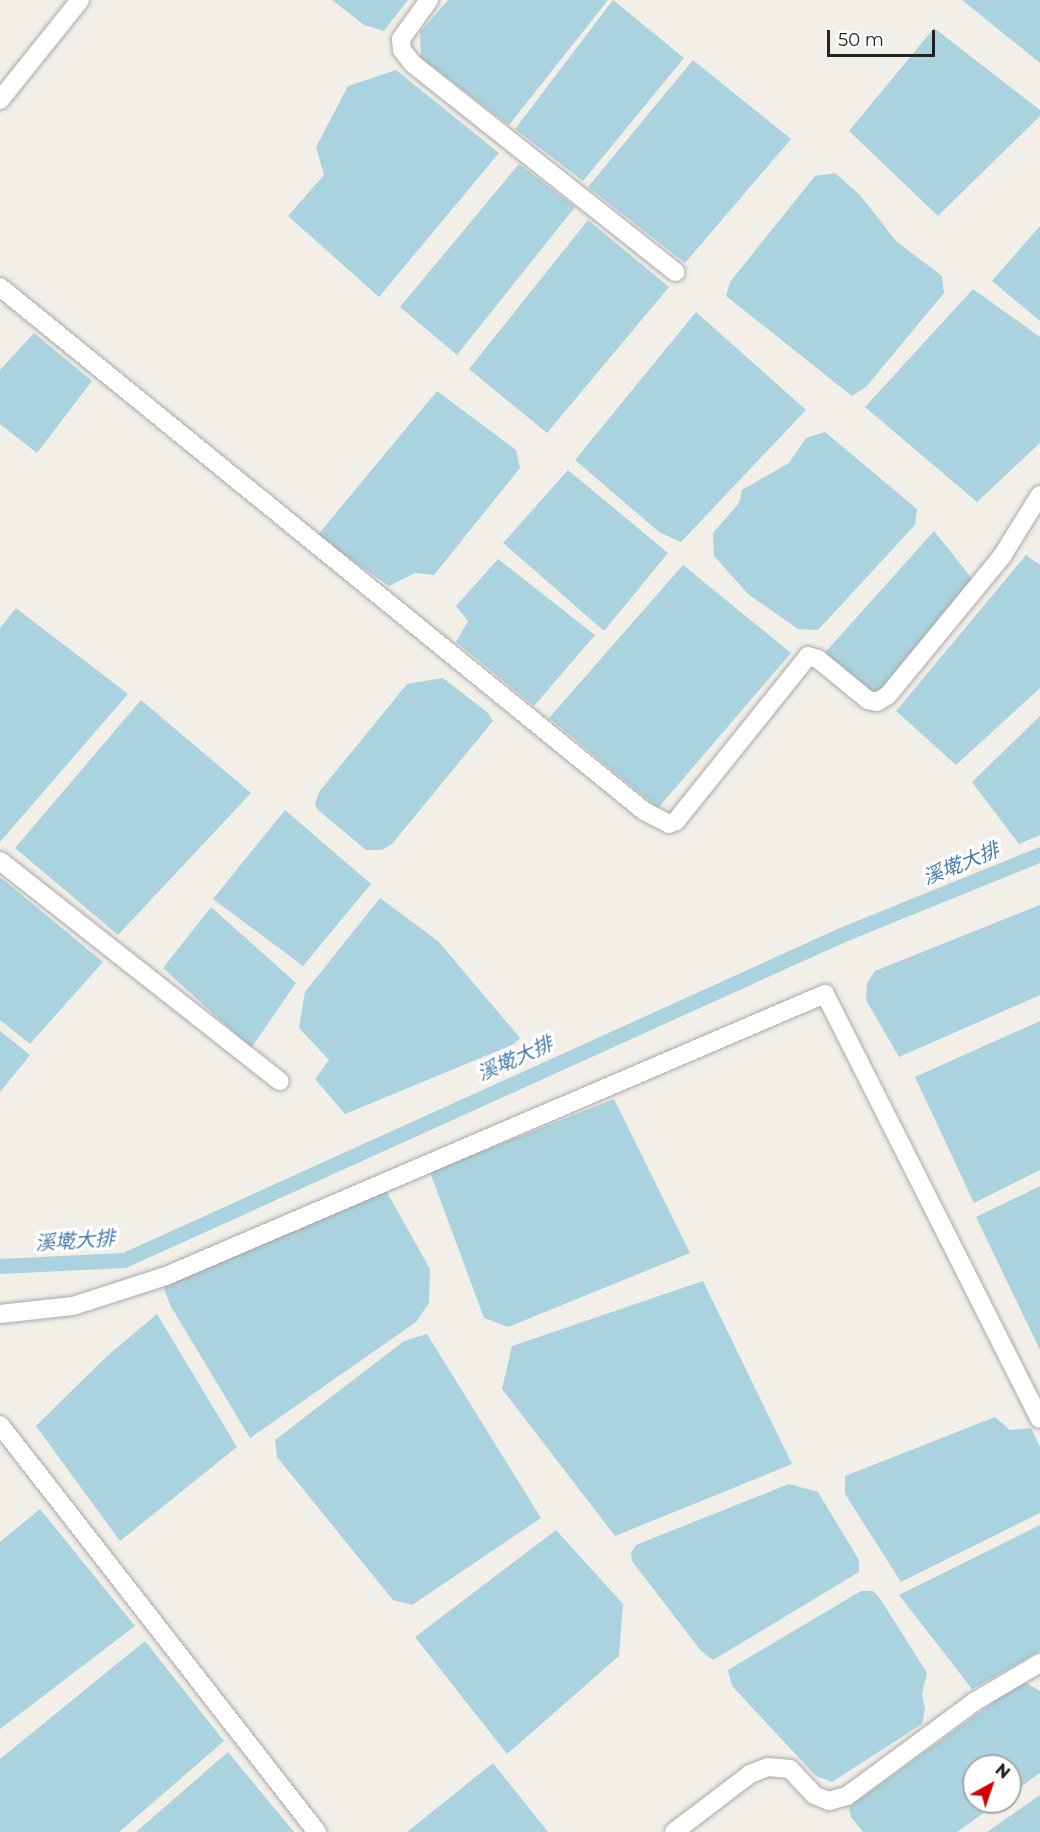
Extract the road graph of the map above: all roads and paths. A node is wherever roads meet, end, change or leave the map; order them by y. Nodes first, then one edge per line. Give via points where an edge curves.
1 (80, 0) edge
2 (429, 0) edge
3 (0, 100) edge
4 (675, 273) dead end
5 (0, 287) edge
6 (1040, 495) edge
7 (0, 861) edge
8 (280, 1081) dead end
9 (0, 1314) edge
10 (1040, 1419) edge
11 (0, 1425) edge
12 (1039, 1665) edge
13 (317, 1832) edge
14 (674, 1832) edge

1 - 3 lane
2 - 4 lane via 401,39 402,50 413,64
5 - 6 lane via 598,774 659,821 669,824 676,821 808,656 818,659 868,700 877,702 888,695 1002,556
7 - 8 lane
9 - 10 lane via 73,1306 166,1276 825,994
11 - 13 lane
12 - 14 lane via 974,1702 847,1796 830,1801 814,1795 790,1769 768,1767 750,1774

